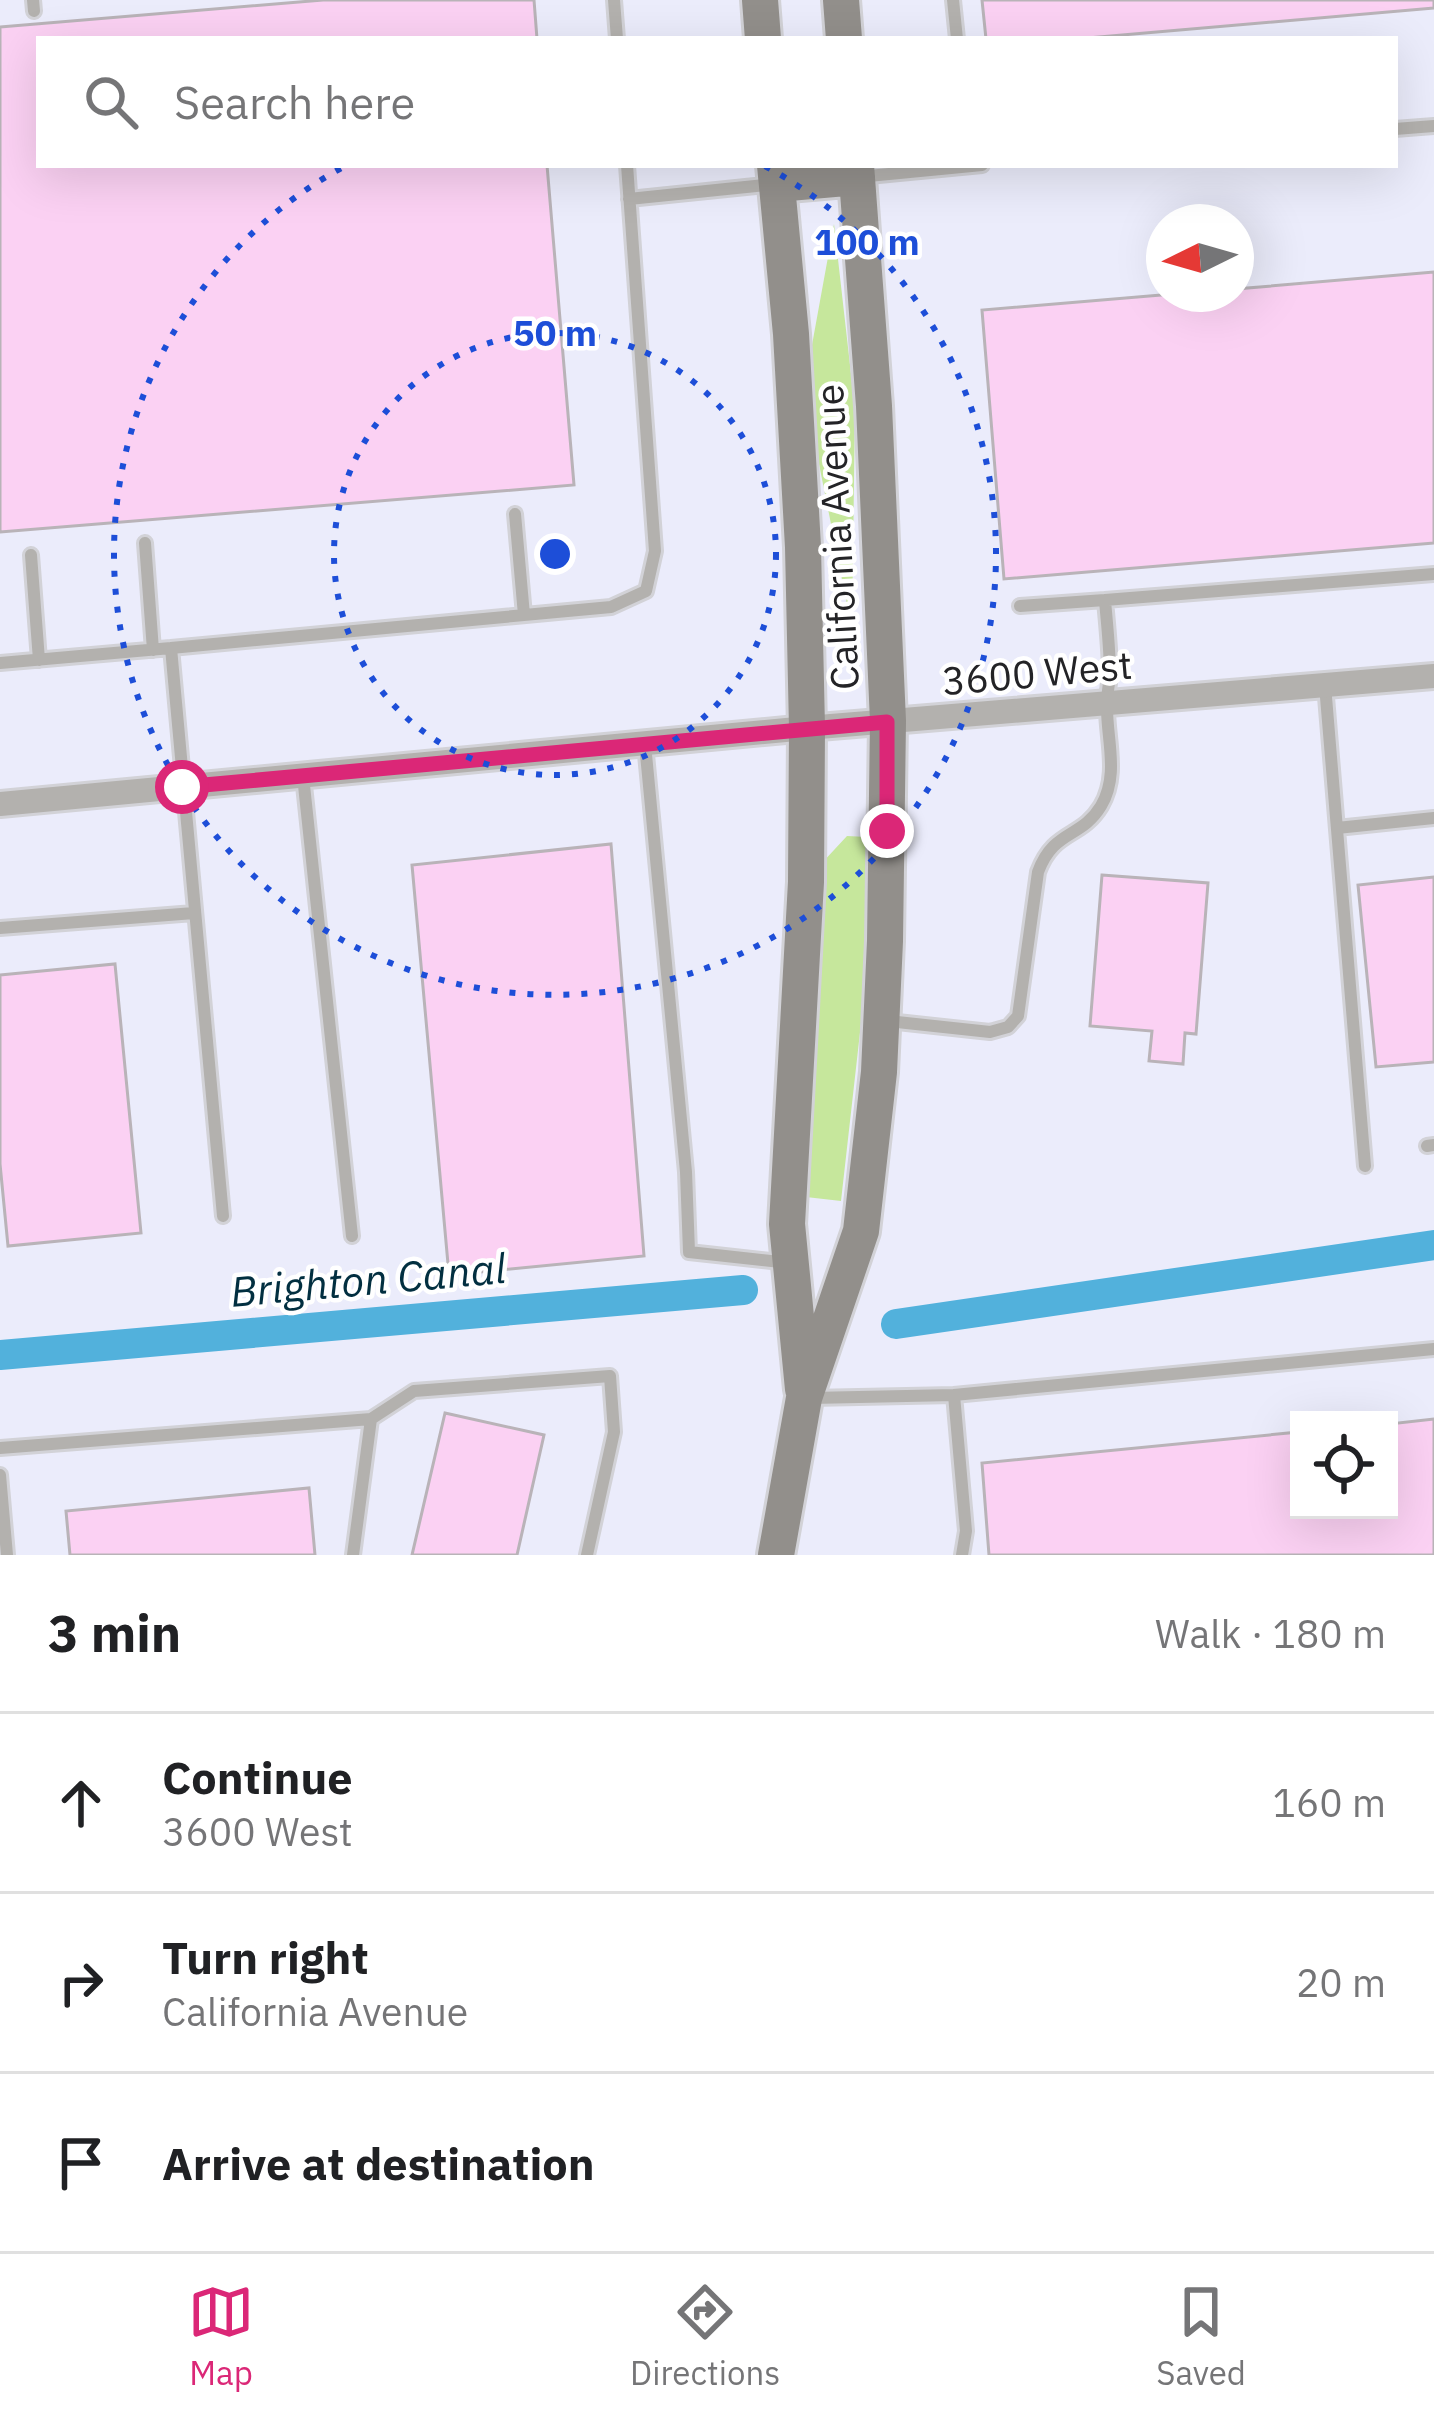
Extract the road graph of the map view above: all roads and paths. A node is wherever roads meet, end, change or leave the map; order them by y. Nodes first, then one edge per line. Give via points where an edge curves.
1 (614, 0) edge
2 (760, 0) edge
3 (841, 0) edge
4 (953, 0) edge
5 (617, 36) edge
6 (763, 36) edge
7 (844, 36) edge
8 (957, 36) edge
9 (1434, 126) edge
10 (1398, 129) edge
11 (627, 168) edge
12 (920, 168) edge
13 (856, 171) edge
14 (776, 174) edge
15 (629, 199) junction
16 (515, 514) dead end
17 (145, 543) dead end
18 (31, 555) dead end
19 (1434, 574) edge
20 (1105, 600) junction
21 (1020, 606) dead end
22 (524, 615) junction
23 (170, 649) junction
24 (154, 650) junction
25 (39, 660) junction
26 (0, 663) edge
27 (1434, 676) edge
28 (1325, 685) junction
29 (1107, 704) junction
30 (887, 722) junction
31 (807, 728) junction
32 (644, 743) junction
33 (303, 776) junction
34 (182, 787) junction
35 (0, 804) edge
36 (1434, 818) edge
37 (1337, 828) junction
38 (194, 913) junction
39 (0, 928) edge
40 (881, 1021) junction
41 (1365, 1166) dead end
42 (223, 1216) dead end
43 (352, 1236) dead end
44 (790, 1263) junction
45 (1434, 1349) edge
46 (954, 1394) junction
47 (804, 1398) junction
48 (371, 1419) junction
49 (0, 1448) edge
50 (0, 1474) edge
51 (8, 1555) edge
52 (353, 1555) edge
53 (586, 1555) edge
54 (776, 1555) edge
55 (962, 1555) edge

1 - 5 lane
2 - 6 main road
3 - 7 main road
4 - 8 lane
9 - 10 lane
11 - 15 lane
12 - 13 lane
13 - 14 main road
13 - 30 main road, California Avenue
14 - 15 lane
14 - 31 main road, California Avenue via 803,548
15 - 22 lane via 655,551 646,591 610,607
16 - 22 lane
17 - 24 lane
18 - 25 lane
19 - 20 lane
20 - 21 lane
20 - 29 lane
22 - 23 lane
23 - 24 lane
23 - 34 lane
24 - 25 lane
25 - 26 lane
27 - 28 street, 3600 West
28 - 29 street, 3600 West
28 - 37 lane
29 - 30 street, 3600 West
29 - 40 lane via 1107,795 1088,823 1045,854 1018,1016 990,1032
30 - 31 street, 3600 West
30 - 40 main road, California Avenue
31 - 32 street, 3600 West
31 - 44 main road, California Avenue
32 - 33 street, 3600 West
32 - 44 lane via 689,1252
33 - 34 street, 3600 West
33 - 43 lane
34 - 35 street, 3600 West
34 - 38 lane
36 - 37 lane
37 - 41 lane
38 - 39 lane
38 - 42 lane
40 - 47 main road, California Avenue via 861,1232
44 - 47 main road, California Avenue
45 - 46 lane
46 - 47 lane
46 - 55 lane
47 - 54 main road, California Avenue
48 - 49 lane
48 - 52 lane
48 - 53 lane via 415,1390 610,1376 614,1432
50 - 51 lane

